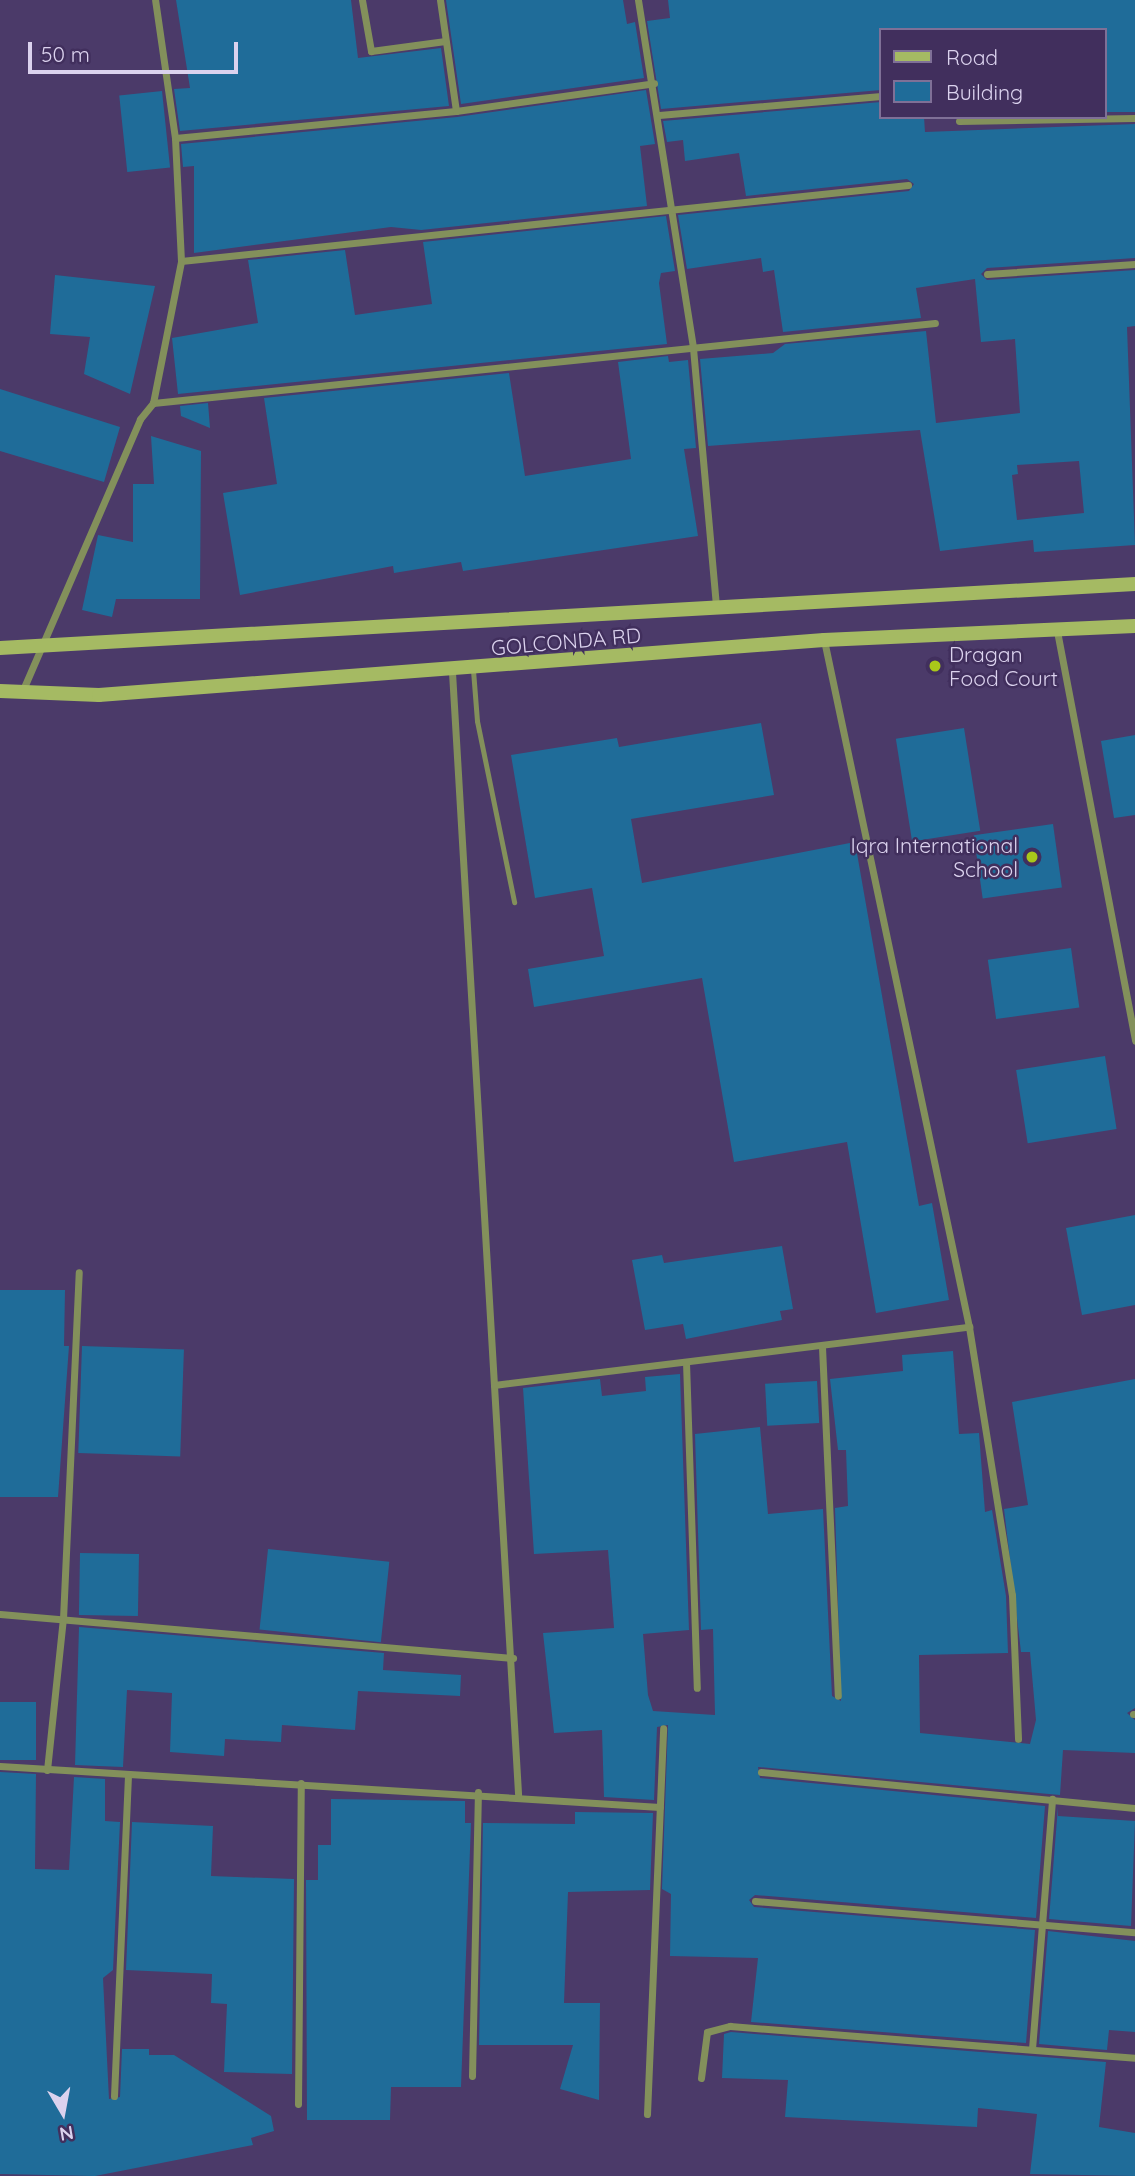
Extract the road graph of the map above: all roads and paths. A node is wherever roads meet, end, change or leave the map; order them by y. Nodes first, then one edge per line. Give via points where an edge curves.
1 (155, 0) edge
2 (362, 0) edge
3 (440, 0) edge
4 (638, 0) edge
5 (445, 41) junction
6 (654, 83) junction
7 (880, 96) edge
8 (456, 111) junction
9 (659, 115) junction
10 (1107, 118) edge
11 (1135, 118) edge
12 (1076, 119) edge
13 (959, 121) dead end
14 (175, 138) junction
15 (908, 185) dead end
16 (672, 207) junction
17 (181, 261) junction
18 (1135, 264) edge
19 (987, 274) dead end
20 (935, 323) dead end
21 (693, 348) junction
22 (153, 403) junction
23 (1135, 584) edge
24 (716, 607) junction
25 (1135, 626) edge
26 (1057, 631) junction
27 (824, 640) junction
28 (0, 648) edge
29 (46, 648) junction
30 (473, 670) junction
31 (452, 672) junction
32 (0, 691) edge
33 (22, 692) junction
34 (514, 902) dead end
35 (1135, 1041) edge
36 (79, 1272) dead end
37 (969, 1327) junction
38 (822, 1347) junction
39 (687, 1362) junction
40 (494, 1385) junction
41 (0, 1614) edge
42 (63, 1619) junction
43 (513, 1658) junction
44 (697, 1688) dead end
45 (838, 1696) dead end
46 (663, 1728) dead end
47 (1018, 1739) dead end
48 (0, 1766) edge
49 (47, 1770) junction
50 (761, 1772) dead end
51 (128, 1774) junction
52 (301, 1783) junction
53 (478, 1792) junction
54 (518, 1794) junction
55 (1052, 1800) junction
56 (660, 1807) junction
57 (1135, 1808) edge
58 (755, 1901) dead end
59 (1044, 1923) junction
60 (1135, 1931) edge
61 (1032, 2049) junction
62 (1135, 2059) edge
63 (472, 2077) dead end
64 (701, 2078) dead end
65 (114, 2096) dead end
66 (298, 2104) dead end
67 (647, 2114) dead end

1 - 14 street
2 - 5 street via 371,51
3 - 5 street
4 - 6 street
5 - 8 street
6 - 8 street
6 - 9 street
7 - 9 street
8 - 14 street
9 - 16 street
10 - 11 street
12 - 13 street
14 - 17 street
15 - 16 street
16 - 17 street
16 - 21 street
17 - 22 street
18 - 19 street
20 - 21 street
21 - 22 street
21 - 24 street
22 - 29 street via 140,419
23 - 24 main road, GOLCONDA RD
24 - 29 main road, GOLCONDA RD
25 - 26 main road, GOLCONDA RD
26 - 27 main road, GOLCONDA RD
26 - 35 street
27 - 30 main road, GOLCONDA RD
27 - 37 street
28 - 29 main road, GOLCONDA RD
29 - 33 street
30 - 31 main road, GOLCONDA RD
30 - 34 lane via 477,721
31 - 33 main road, GOLCONDA RD via 99,695
31 - 40 street
32 - 33 main road, GOLCONDA RD
36 - 42 street
37 - 38 street
37 - 47 street via 1012,1595
38 - 39 street
38 - 45 street
39 - 40 street
39 - 44 street
40 - 43 street
41 - 42 street
42 - 43 street
42 - 49 street
43 - 54 street
46 - 56 street
48 - 49 street
49 - 51 street
50 - 55 street
51 - 52 street
51 - 65 street
52 - 53 street
52 - 66 street
53 - 54 street
53 - 63 street
54 - 56 street
55 - 57 street
55 - 59 street
56 - 67 street
58 - 59 street
59 - 60 street
59 - 61 street
61 - 62 street
61 - 64 street via 730,2026 707,2032

